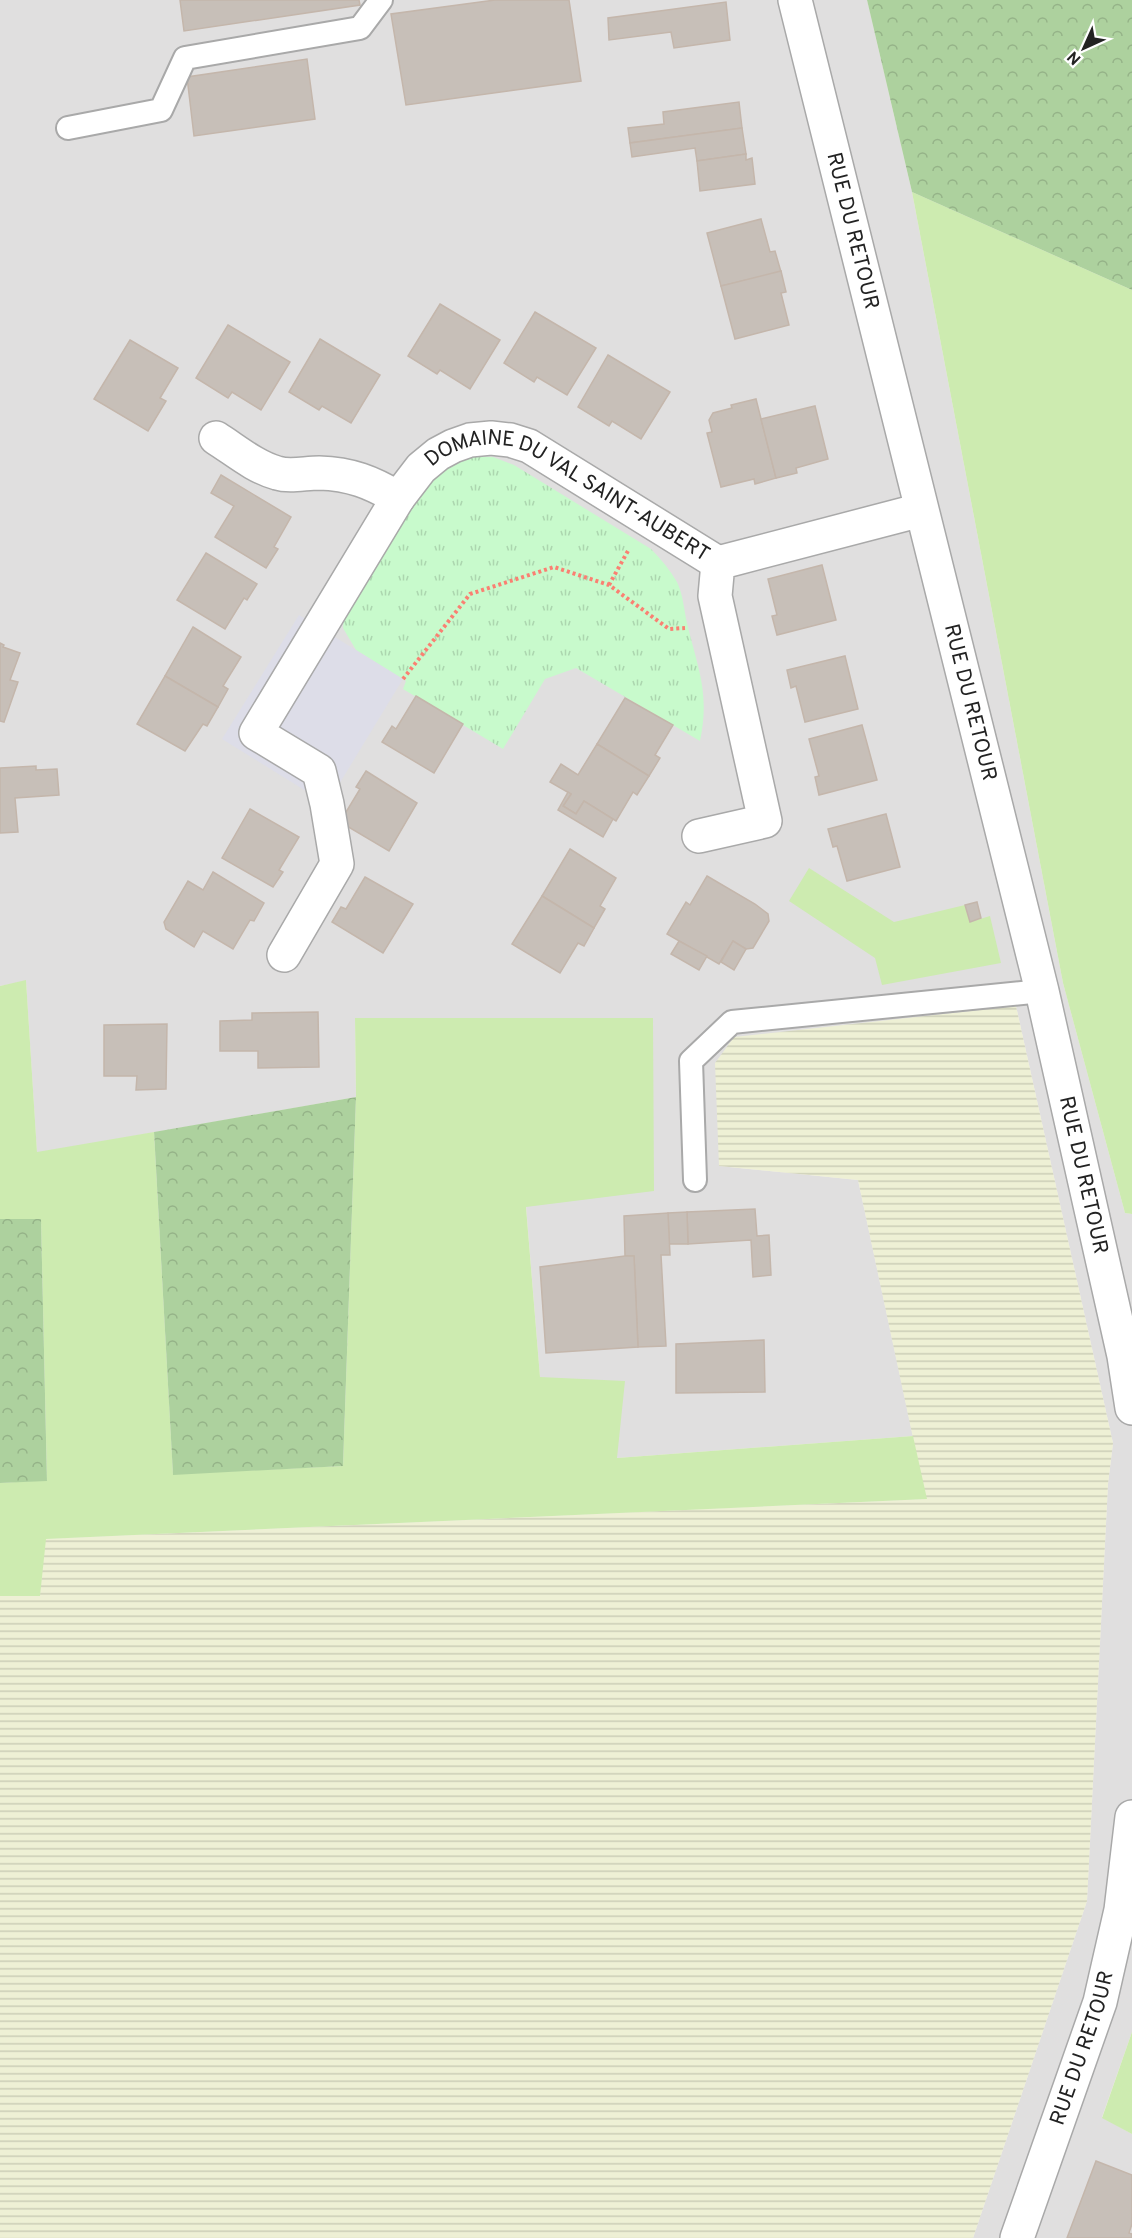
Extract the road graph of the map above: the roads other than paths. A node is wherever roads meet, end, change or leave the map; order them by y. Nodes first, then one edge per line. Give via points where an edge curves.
1 (381, 0) edge
2 (795, 0) edge
3 (68, 128) dead end
4 (216, 438) dead end
5 (398, 498) junction
6 (921, 510) junction
7 (718, 563) junction
8 (699, 836) dead end
9 (284, 956) dead end
10 (1042, 991) junction
11 (695, 1180) dead end
12 (1132, 1408) edge
13 (1132, 1817) edge
14 (1017, 2238) edge

1 - 3 lane via 360,28 185,58 161,110
2 - 6 street, RUE DU RETOUR
4 - 5 street, DOMAINE DU VAL SAINT-AUBERT via 278,474 357,477
5 - 7 street, DOMAINE DU VAL SAINT-AUBERT via 421,468 453,446 470,440 510,440 529,446
5 - 9 street, DOMAINE DU VAL SAINT-AUBERT via 256,733 319,771 338,864
6 - 7 street, DOMAINE DU VAL SAINT-AUBERT
6 - 10 street, RUE DU RETOUR
7 - 8 street, DOMAINE DU VAL SAINT-AUBERT via 715,596 765,821
10 - 11 lane via 732,1022 691,1061
10 - 12 street, RUE DU RETOUR via 1124,1356
13 - 14 street, RUE DU RETOUR via 1121,1910 1100,2002

